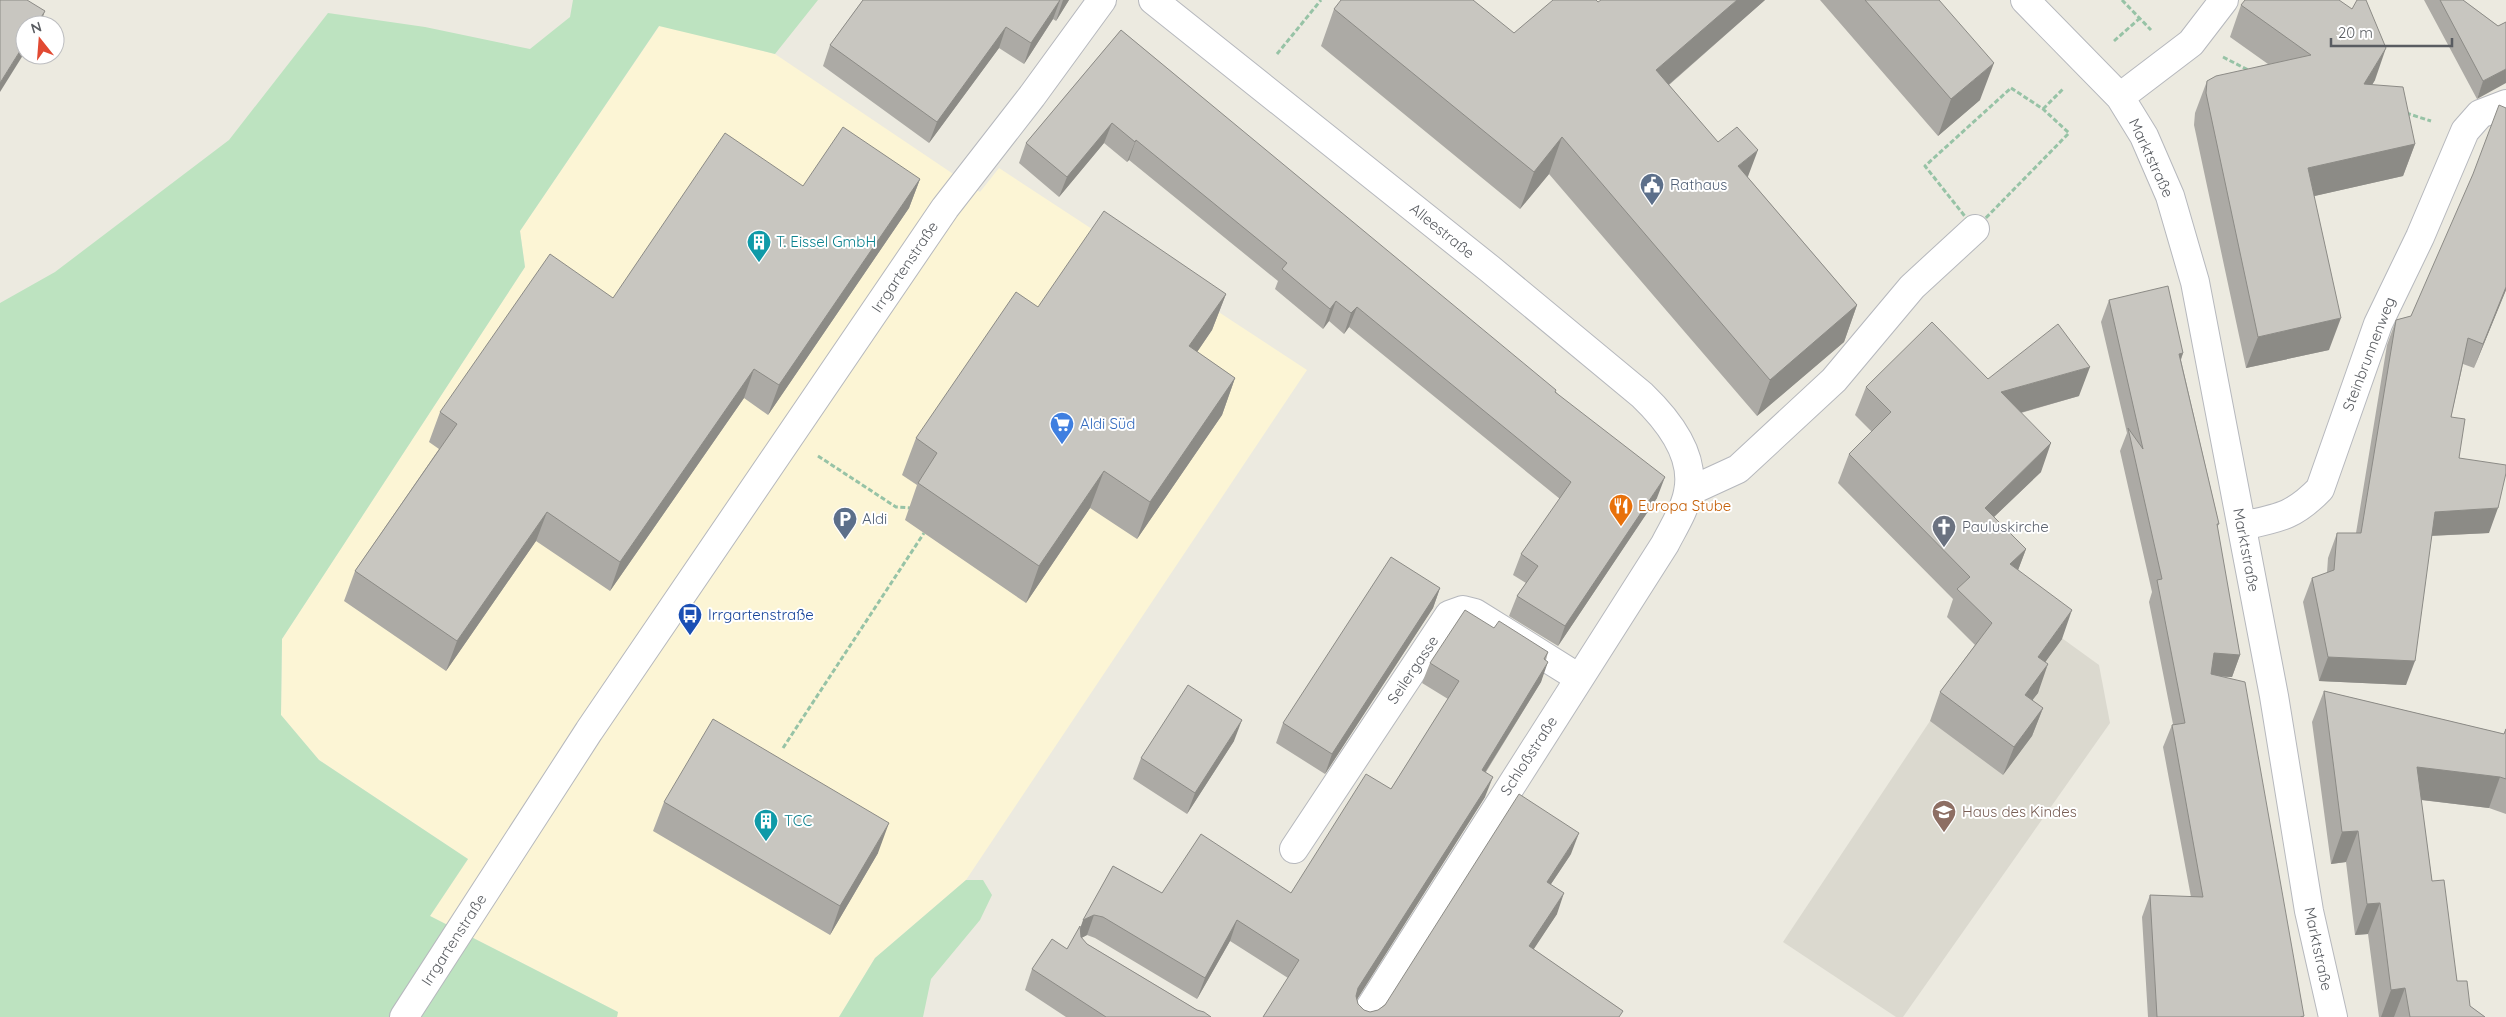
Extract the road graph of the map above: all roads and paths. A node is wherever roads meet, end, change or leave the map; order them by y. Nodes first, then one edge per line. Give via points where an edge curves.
1 (1102, 0) edge
2 (1153, 0) edge
3 (1322, 0) edge
4 (2025, 0) edge
5 (2224, 0) edge
6 (2215, 52) dead end
7 (2256, 74) edge
8 (1254, 81) junction
9 (2120, 96) junction
10 (2506, 104) edge
11 (2399, 111) edge
12 (2465, 131) junction
13 (1976, 228) junction
14 (791, 437) junction
15 (1688, 492) junction
16 (912, 508) dead end
17 (2242, 526) junction
18 (924, 533) dead end
19 (1579, 678) junction
20 (783, 748) dead end
21 (1294, 849) dead end
22 (404, 1017) edge
23 (1364, 1017) edge
24 (2333, 1017) edge

1 - 14 street, Irrgartenstraße via 945,208
2 - 8 street, Alleestraße
3 - 8 path
4 - 9 street, Marktstraße
5 - 9 street via 2191,43
6 - 7 path
8 - 15 street, Alleestraße via 1490,269 1663,415 1689,466
9 - 17 street, Marktstraße via 2144,136 2170,196 2196,282
10 - 12 street, Steinbrunnenweg via 2480,114
11 - 12 path
12 - 17 street, Steinbrunnenweg via 2420,237 2378,324 2320,489 2304,505 2284,517
13 - 13 path via 2069,133 2043,109 2011,88 1926,166
13 - 15 street via 1912,287 1834,380 1745,462
14 - 16 path via 896,507
14 - 22 street, Irrgartenstraße via 589,731
15 - 19 street, Schloßstraße via 1665,544
17 - 24 street, Marktstraße via 2309,911
18 - 20 path
19 - 21 street, Seilergasse via 1475,612 1463,610 1449,615
19 - 23 street, Schloßstraße

